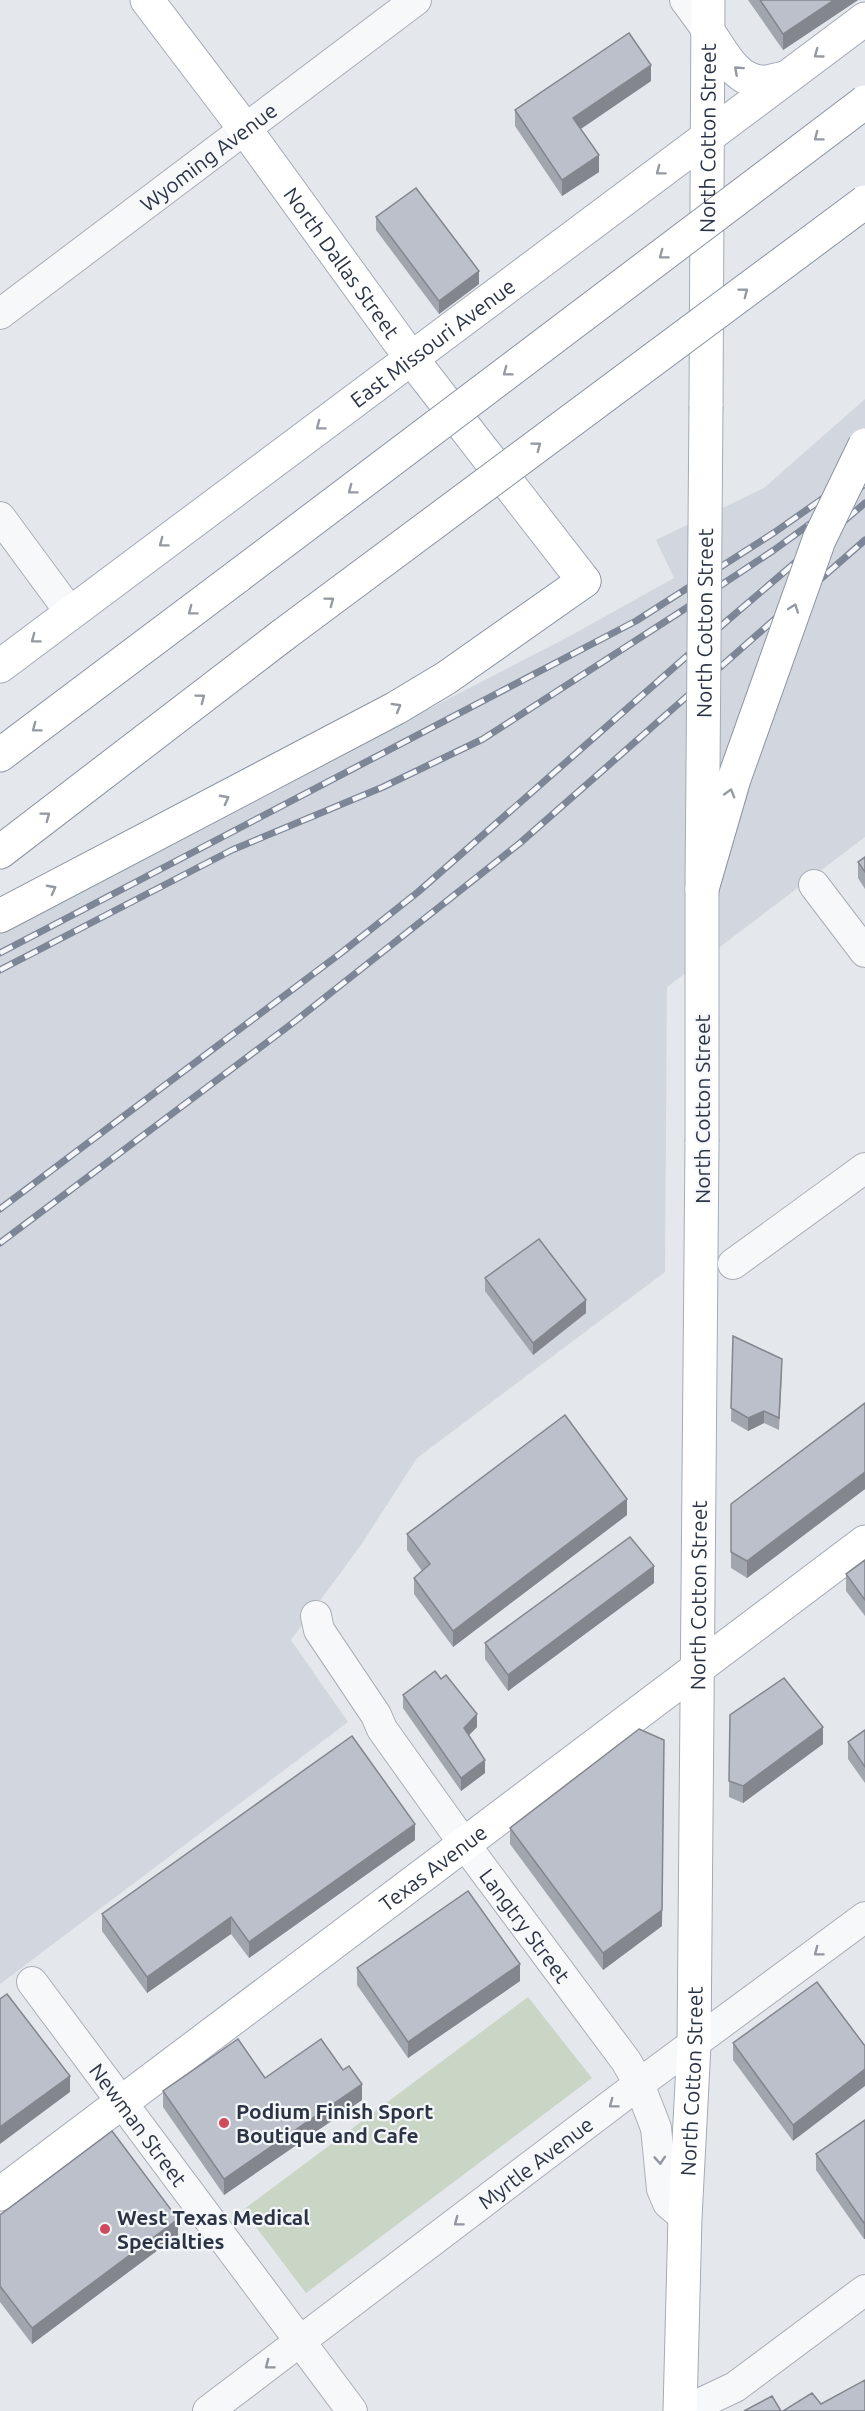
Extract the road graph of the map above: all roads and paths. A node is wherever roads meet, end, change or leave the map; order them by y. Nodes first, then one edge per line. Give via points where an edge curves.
1 (147, 0) edge
2 (416, 0) edge
3 (685, 0) edge
4 (708, 15) edge
5 (865, 19) edge
6 (785, 78) junction
7 (865, 102) edge
8 (245, 129) junction
9 (707, 135) junction
10 (865, 202) edge
11 (0, 314) edge
12 (411, 358) junction
13 (865, 445) edge
14 (0, 517) edge
15 (70, 612) junction
16 (0, 666) edge
17 (0, 755) edge
18 (0, 852) edge
19 (814, 885) dead end
20 (702, 889) junction
21 (0, 916) edge
22 (865, 952) edge
23 (865, 1168) edge
24 (733, 1264) dead end
25 (865, 1542) edge
26 (316, 1616) dead end
27 (699, 1668) junction
28 (465, 1844) junction
29 (865, 1917) edge
30 (32, 1982) dead end
31 (694, 2045) junction
32 (639, 2084) junction
33 (121, 2103) junction
34 (0, 2194) edge
35 (685, 2218) junction
36 (865, 2290) edge
37 (302, 2341) junction
38 (681, 2410) edge
39 (208, 2411) edge
40 (352, 2411) edge

1 - 8 main road, North Dallas Street
2 - 8 street, Wyoming Avenue
3 - 4 street
6 -> 4 main road via 761,82 735,70
4 - 9 main road, North Cotton Street
5 -> 6 main road, East Missouri Avenue
6 - 9 main road, East Missouri Avenue
7 -> 17 main road, bridge
8 - 11 street, Wyoming Avenue
8 - 12 main road, North Dallas Street
9 -> 12 main road, East Missouri Avenue
9 - 20 main road, North Cotton Street, bridge
18 -> 10 main road, bridge via 283,635
12 -> 15 main road, East Missouri Avenue
21 -> 12 main road, North Dallas Street via 396,708 465,666 584,581
20 -> 13 main road, bridge via 734,779 819,540
14 - 15 street
15 -> 16 main road, East Missouri Avenue
19 - 22 street
20 - 27 main road, North Cotton Street, bridge
23 - 24 street
25 - 27 main road, Texas Avenue
26 - 28 street, Langtry Street via 319,1630 382,1729
27 - 28 main road, Texas Avenue
27 - 31 main road, North Cotton Street
28 - 32 street, Langtry Street
28 - 33 main road, Texas Avenue
29 -> 31 street, Myrtle Avenue
30 - 33 street, Newman Street
31 - 32 street, Myrtle Avenue
31 - 35 main road, North Cotton Street
32 -> 35 street, North Cotton Street via 658,2138 662,2189 668,2202
32 -> 37 street, Myrtle Avenue
33 - 34 main road, Texas Avenue
33 - 37 street, Newman Street
35 - 38 main road, North Cotton Street
36 - 38 street via 735,2387
37 -> 39 street, Myrtle Avenue
37 - 40 street, Newman Street

